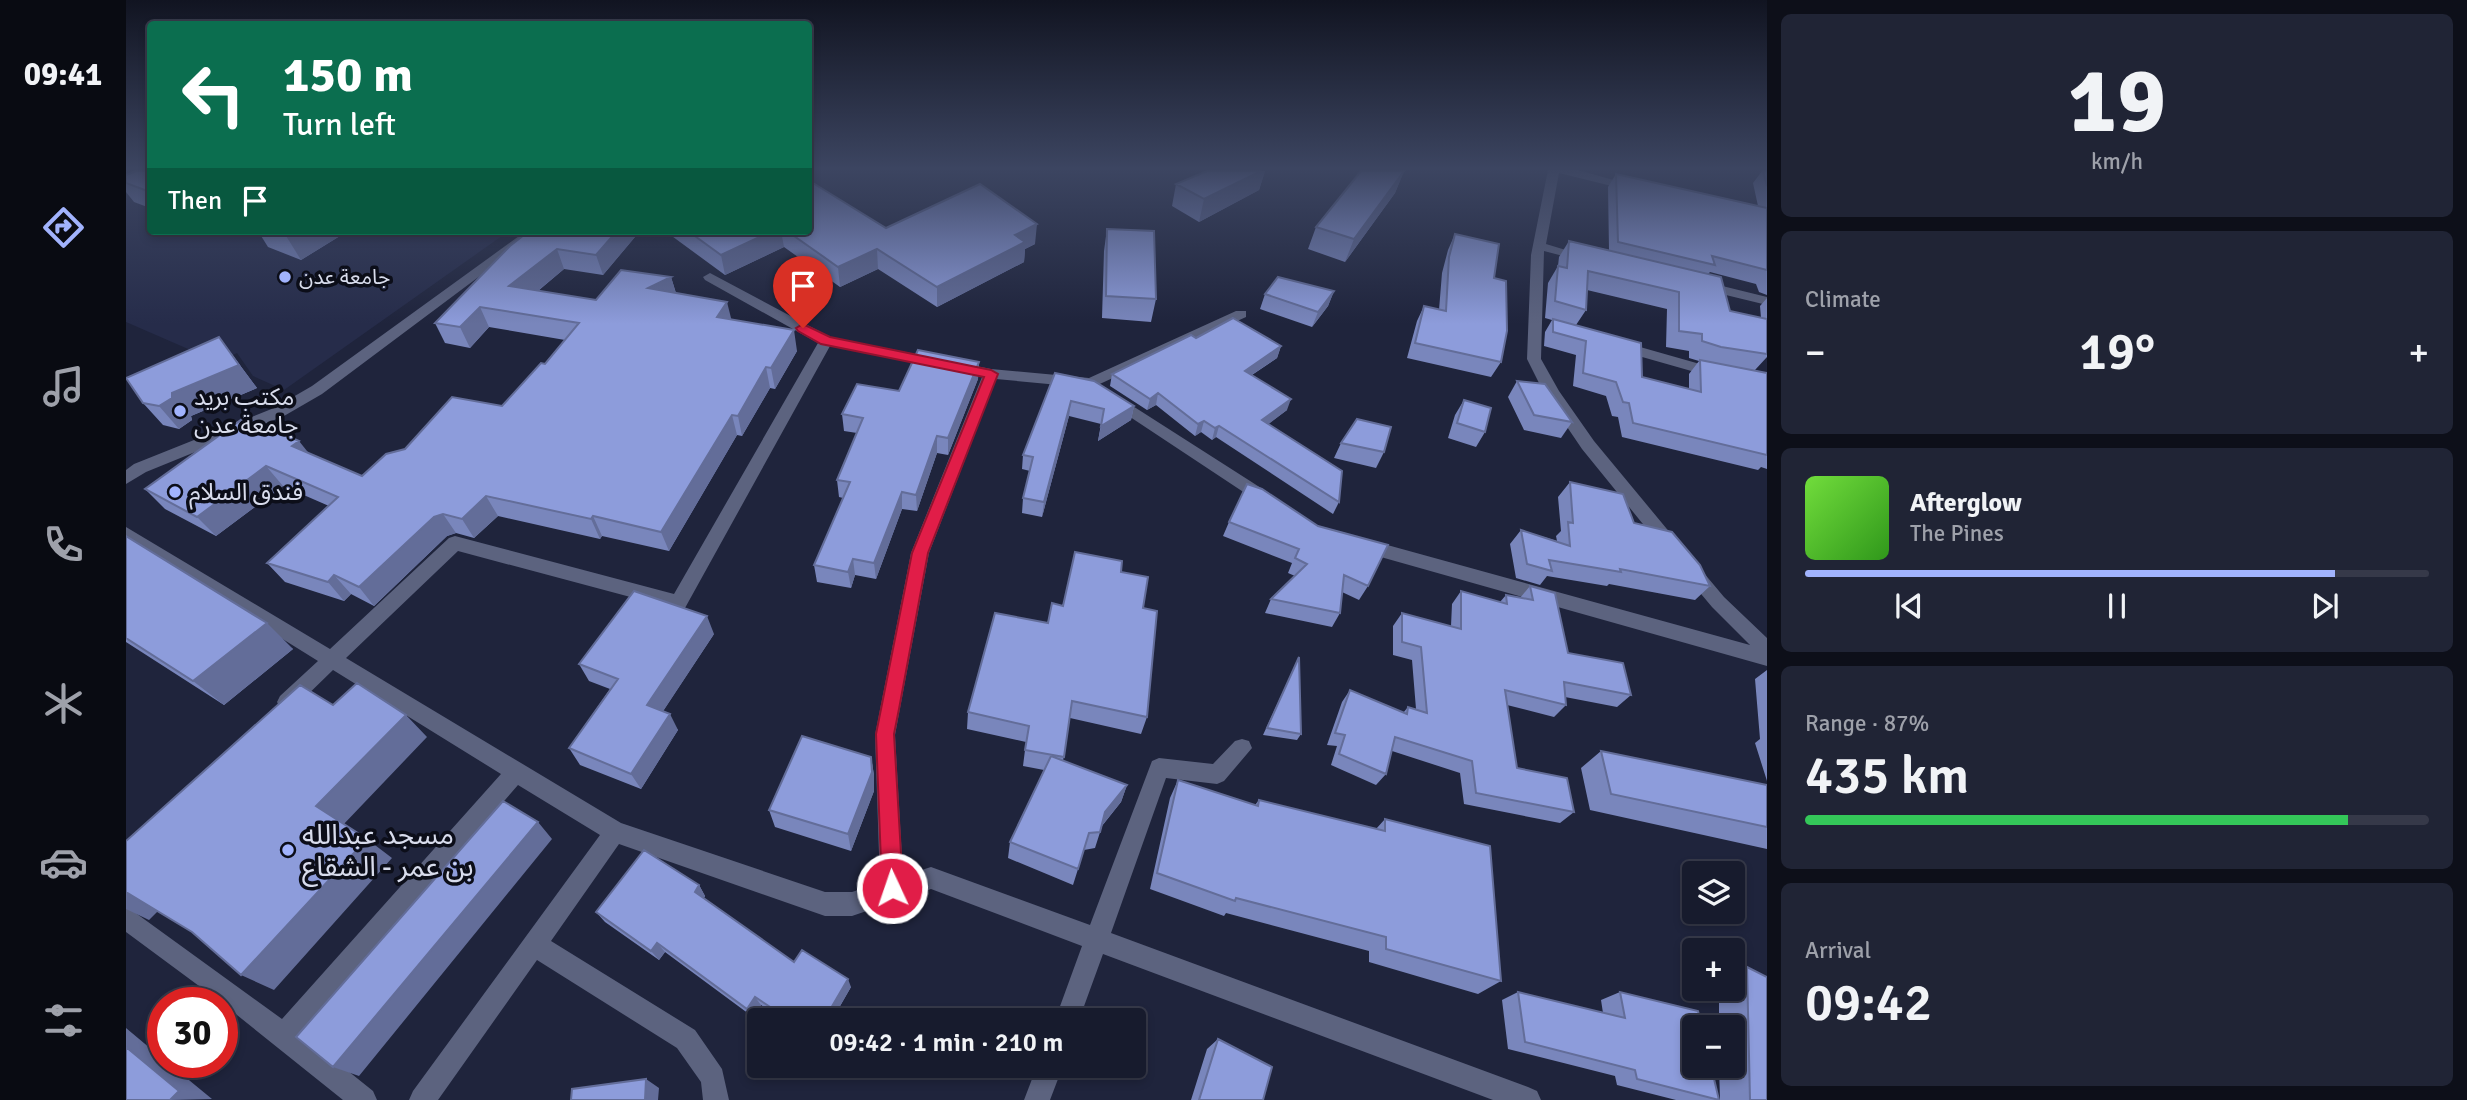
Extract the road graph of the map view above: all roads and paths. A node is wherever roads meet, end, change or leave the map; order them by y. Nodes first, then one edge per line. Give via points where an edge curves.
1 (1543, 221) edge
2 (529, 235) edge
3 (1538, 246) junction
4 (1606, 262) edge
5 (710, 277) dead end
6 (1686, 281) edge
7 (1767, 301) edge
8 (1241, 314) dead end
9 (826, 341) junction
10 (1600, 341) edge
11 (991, 374) junction
12 (1730, 375) edge
13 (1091, 383) junction
14 (126, 478) edge
15 (1283, 510) edge
16 (126, 534) edge
17 (1344, 540) edge
18 (1767, 650) edge
19 (1767, 658) edge
20 (335, 660) junction
21 (272, 715) edge
22 (1242, 748) dead end
23 (517, 771) junction
24 (615, 832) junction
25 (892, 888) junction
26 (126, 918) edge
27 (1098, 940) junction
28 (534, 944) junction
29 (1072, 1008) edge
30 (284, 1036) junction
31 (1045, 1078) edge
32 (364, 1100) edge
33 (422, 1100) edge
34 (716, 1100) edge
35 (1037, 1100) edge
36 (1528, 1100) edge

1 - 3 street
2 - 14 street via 317,390 279,412 139,468
3 - 4 street
3 - 18 street via 1541,324 1534,359 1552,393 1588,445 1718,603
5 - 9 street
6 - 7 street
8 - 13 street
9 - 11 street
9 - 20 street via 679,603 455,543
10 - 12 street
11 - 13 street
11 - 25 street via 920,553 885,734
13 - 15 street
16 - 20 street
17 - 19 street
20 - 21 street
20 - 23 street
22 - 27 street via 1217,774 1159,768
23 - 24 street
23 - 30 street
24 - 25 street via 825,904 852,905
24 - 28 street
25 - 27 street via 931,878
26 - 30 street
27 - 29 street
27 - 36 street
28 - 33 street
28 - 34 street via 686,1039 713,1078
30 - 32 street
31 - 35 street

